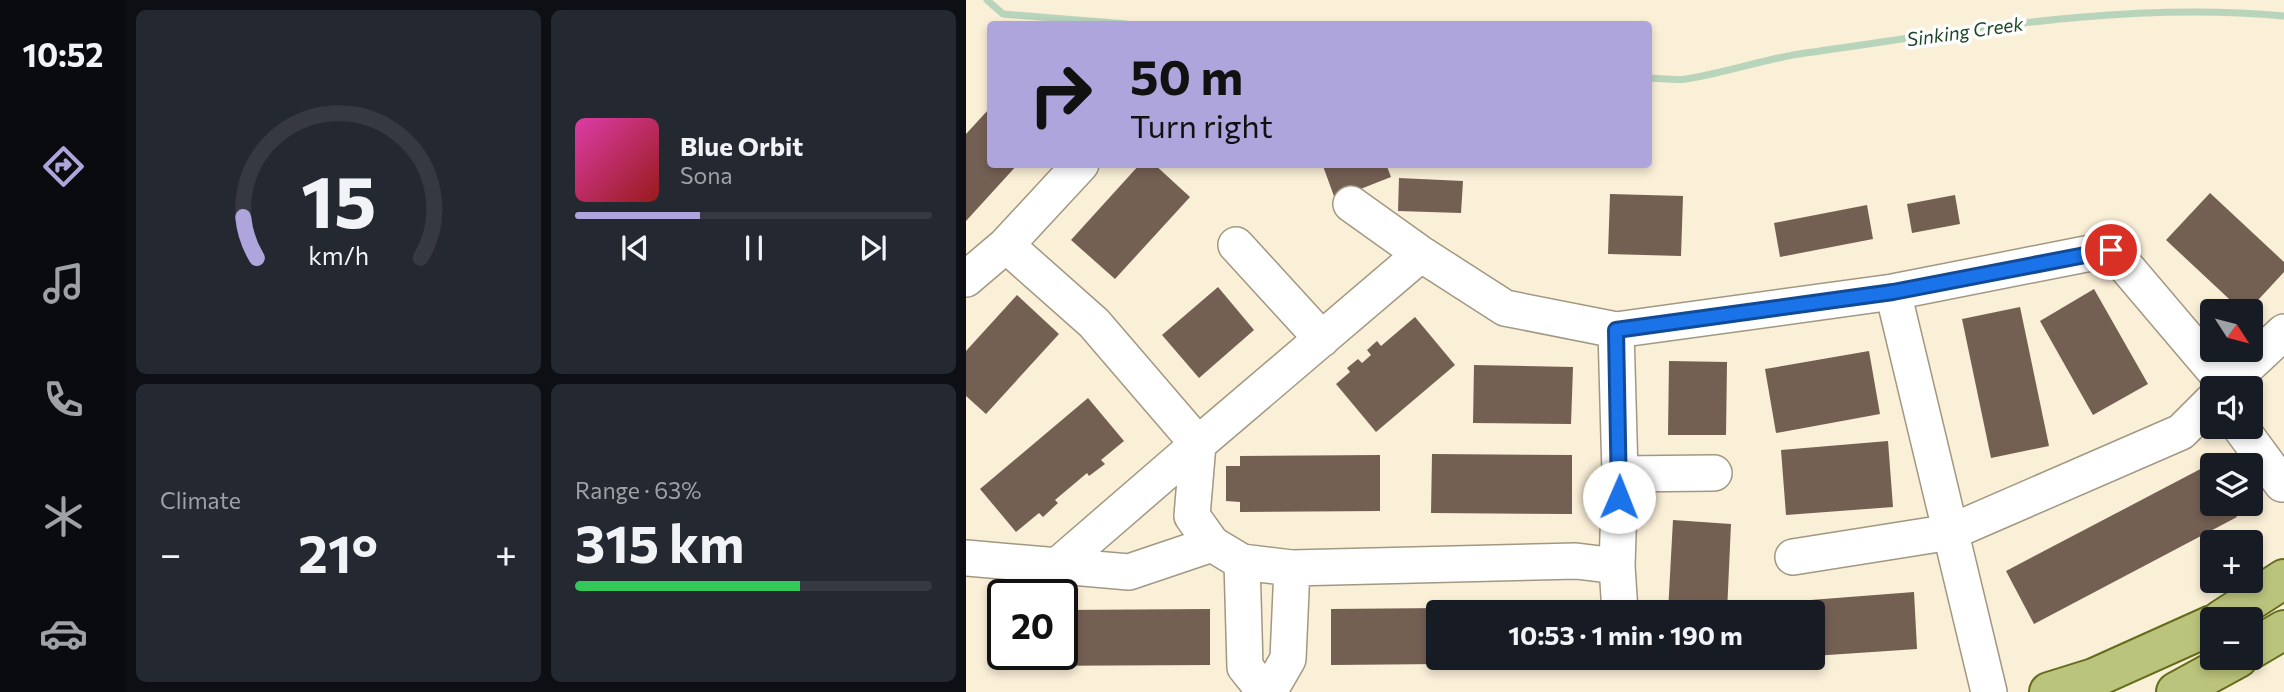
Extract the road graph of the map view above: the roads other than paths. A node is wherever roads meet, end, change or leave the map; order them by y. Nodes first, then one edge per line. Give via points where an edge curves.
1 (1077, 168) edge
2 (1351, 204) dead end
3 (1006, 245) junction
4 (1236, 245) dead end
5 (1421, 254) junction
6 (966, 279) edge
7 (1893, 292) junction
8 (1616, 330) junction
9 (2284, 332) edge
10 (1322, 339) junction
11 (2212, 376) edge
12 (2239, 376) edge
13 (2200, 414) edge
14 (2248, 439) edge
15 (1198, 444) junction
16 (1714, 473) dead end
17 (1620, 474) junction
18 (2282, 484) dead end
19 (1951, 532) junction
20 (1212, 544) junction
21 (1793, 557) dead end
22 (966, 558) edge
23 (1242, 562) junction
24 (1057, 566) junction
25 (1617, 566) junction
26 (1292, 568) junction
27 (2284, 579) edge
28 (1619, 600) edge
29 (2241, 607) edge
30 (2200, 630) edge
31 (2284, 630) edge
32 (2263, 642) edge
33 (2216, 670) edge
34 (1267, 692) edge
35 (1989, 692) edge
36 (2049, 692) edge
37 (2176, 692) edge

1 - 3 lane
2 - 5 lane
3 - 6 lane
3 - 15 lane via 1094,323
4 - 10 lane
5 - 8 lane via 1505,308
5 - 10 lane
7 - 8 lane
7 - 11 lane via 2111,250
7 - 19 lane
8 - 17 lane
9 - 12 lane
10 - 15 lane
13 - 19 lane via 2181,432
14 - 18 lane
15 - 20 lane via 1192,516
15 - 24 lane
16 - 17 lane
17 - 25 lane
19 - 21 lane
19 - 35 lane
20 - 23 lane
20 - 24 lane via 1129,572
22 - 24 lane
23 - 26 lane
23 - 34 lane via 1245,667
25 - 26 lane via 1576,561
25 - 28 lane
26 - 34 lane via 1288,659
27 - 29 main road
30 - 36 main road via 2094,678
31 - 32 main road
33 - 37 main road

